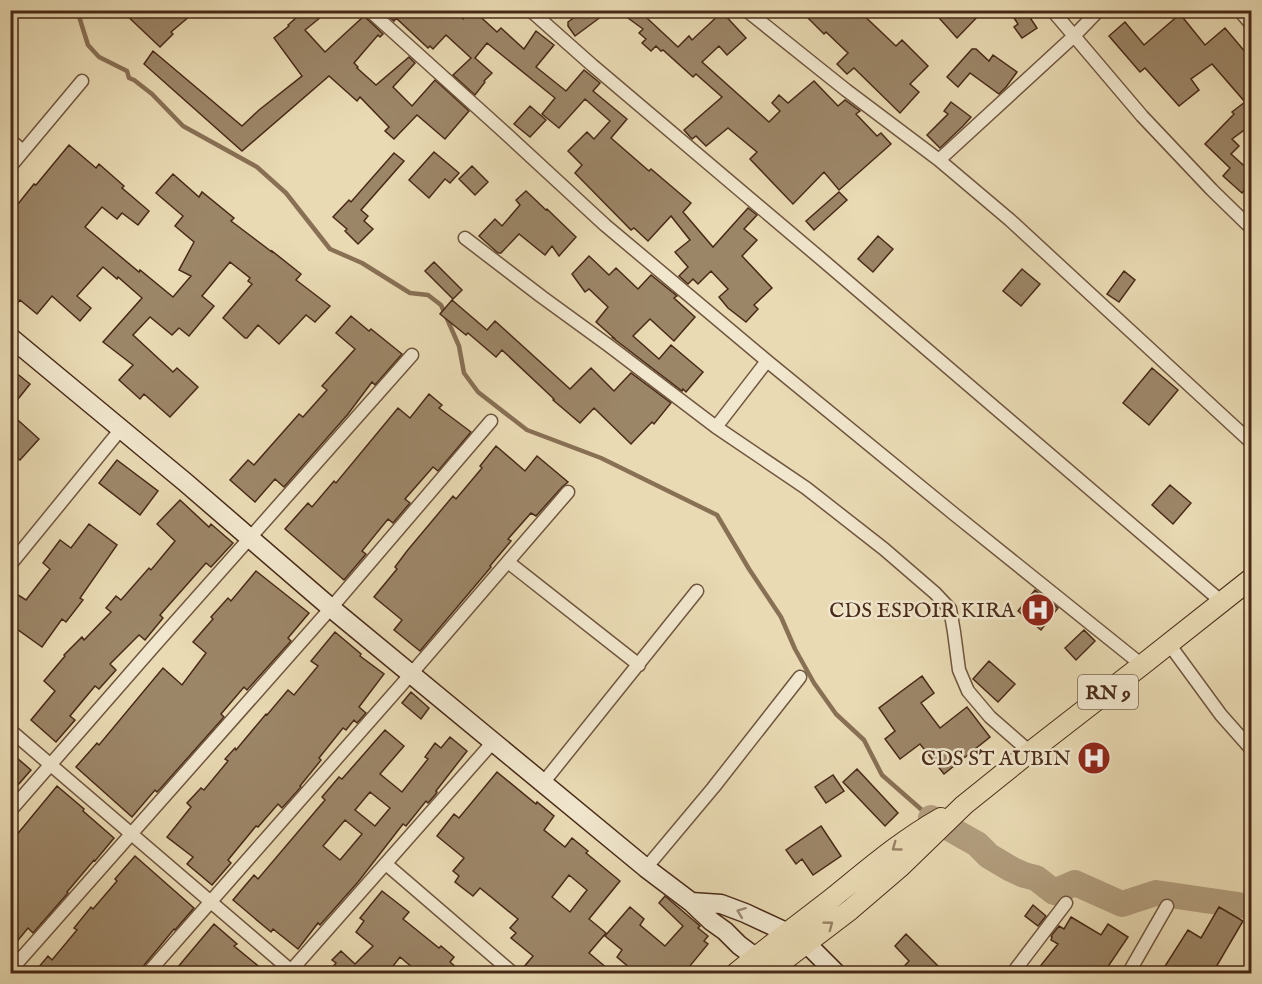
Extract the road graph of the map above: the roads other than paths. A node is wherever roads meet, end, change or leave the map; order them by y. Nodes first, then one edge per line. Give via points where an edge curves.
1 (369, 10) edge
2 (530, 10) edge
3 (746, 10) edge
4 (1052, 10) edge
5 (1099, 10) edge
6 (1239, 10) edge
7 (1251, 25) edge
8 (1073, 37) junction
9 (81, 81) dead end
10 (10, 140) edge
11 (23, 151) junction
12 (939, 160) junction
13 (10, 167) edge
14 (1251, 229) edge
15 (465, 237) dead end
16 (10, 337) edge
17 (412, 355) dead end
18 (766, 361) junction
19 (491, 421) dead end
20 (716, 428) junction
21 (122, 429) junction
22 (1251, 443) edge
23 (568, 492) dead end
24 (250, 539) junction
25 (508, 562) junction
26 (10, 566) edge
27 (1251, 578) edge
28 (697, 591) dead end
29 (1222, 602) junction
30 (331, 608) junction
31 (1168, 644) junction
32 (639, 665) junction
33 (1142, 665) junction
34 (411, 674) junction
35 (800, 677) dead end
36 (10, 730) edge
37 (493, 742) junction
38 (1251, 750) edge
39 (1030, 752) junction
40 (51, 764) junction
41 (543, 783) junction
42 (964, 805) junction
43 (10, 811) edge
44 (133, 833) junction
45 (386, 864) junction
46 (646, 868) junction
47 (210, 901) junction
48 (691, 902) junction
49 (1066, 903) dead end
50 (1167, 906) dead end
51 (788, 933) junction
52 (806, 943) junction
53 (755, 957) junction
54 (10, 971) edge
55 (777, 971) edge
56 (292, 972) edge
57 (147, 974) edge
58 (514, 974) edge
59 (735, 974) edge
60 (837, 974) edge
61 (1012, 974) edge
62 (1128, 974) edge

1 - 18 street via 605,225
2 - 29 street
3 - 12 street
4 - 8 street
5 - 8 street
6 - 7 street
8 - 12 street
8 - 14 street
9 - 11 street
10 - 11 street
11 - 13 street
12 - 22 street via 1010,220
15 - 20 street
16 - 21 street
17 - 24 street
18 - 20 street
18 - 33 street
19 - 30 street
20 - 39 street via 806,489 935,593 950,609 959,670 968,691 990,717
21 - 24 street
21 - 26 street
23 - 25 street
24 - 30 street
24 - 40 street
25 - 32 street
25 - 34 street
27 - 29 main road, RN 9
28 - 32 street
29 - 31 main road, RN 9
30 - 34 street
30 - 44 street
31 - 33 main road, RN 9
31 - 38 street
32 - 41 street
33 - 39 main road, RN 9
34 - 37 street
34 - 47 street
35 - 46 street
36 - 40 street
37 - 41 street
37 - 45 street
39 - 42 main road, RN 9
40 - 43 street
40 - 44 street
41 - 46 street
42 -> 51 main road, RN 9 via 903,842
52 -> 42 main road, RN 9 via 899,868
44 - 47 street
44 - 54 street
45 - 56 street
45 - 58 street
46 - 48 street
47 - 56 street
47 - 57 street
51 -> 48 street via 721,904
48 - 53 street
49 - 61 street
50 - 62 street
51 - 52 street
51 - 53 main road, RN 9
52 - 55 main road, RN 9
52 - 60 street
53 - 55 street
53 - 59 main road, RN 9

